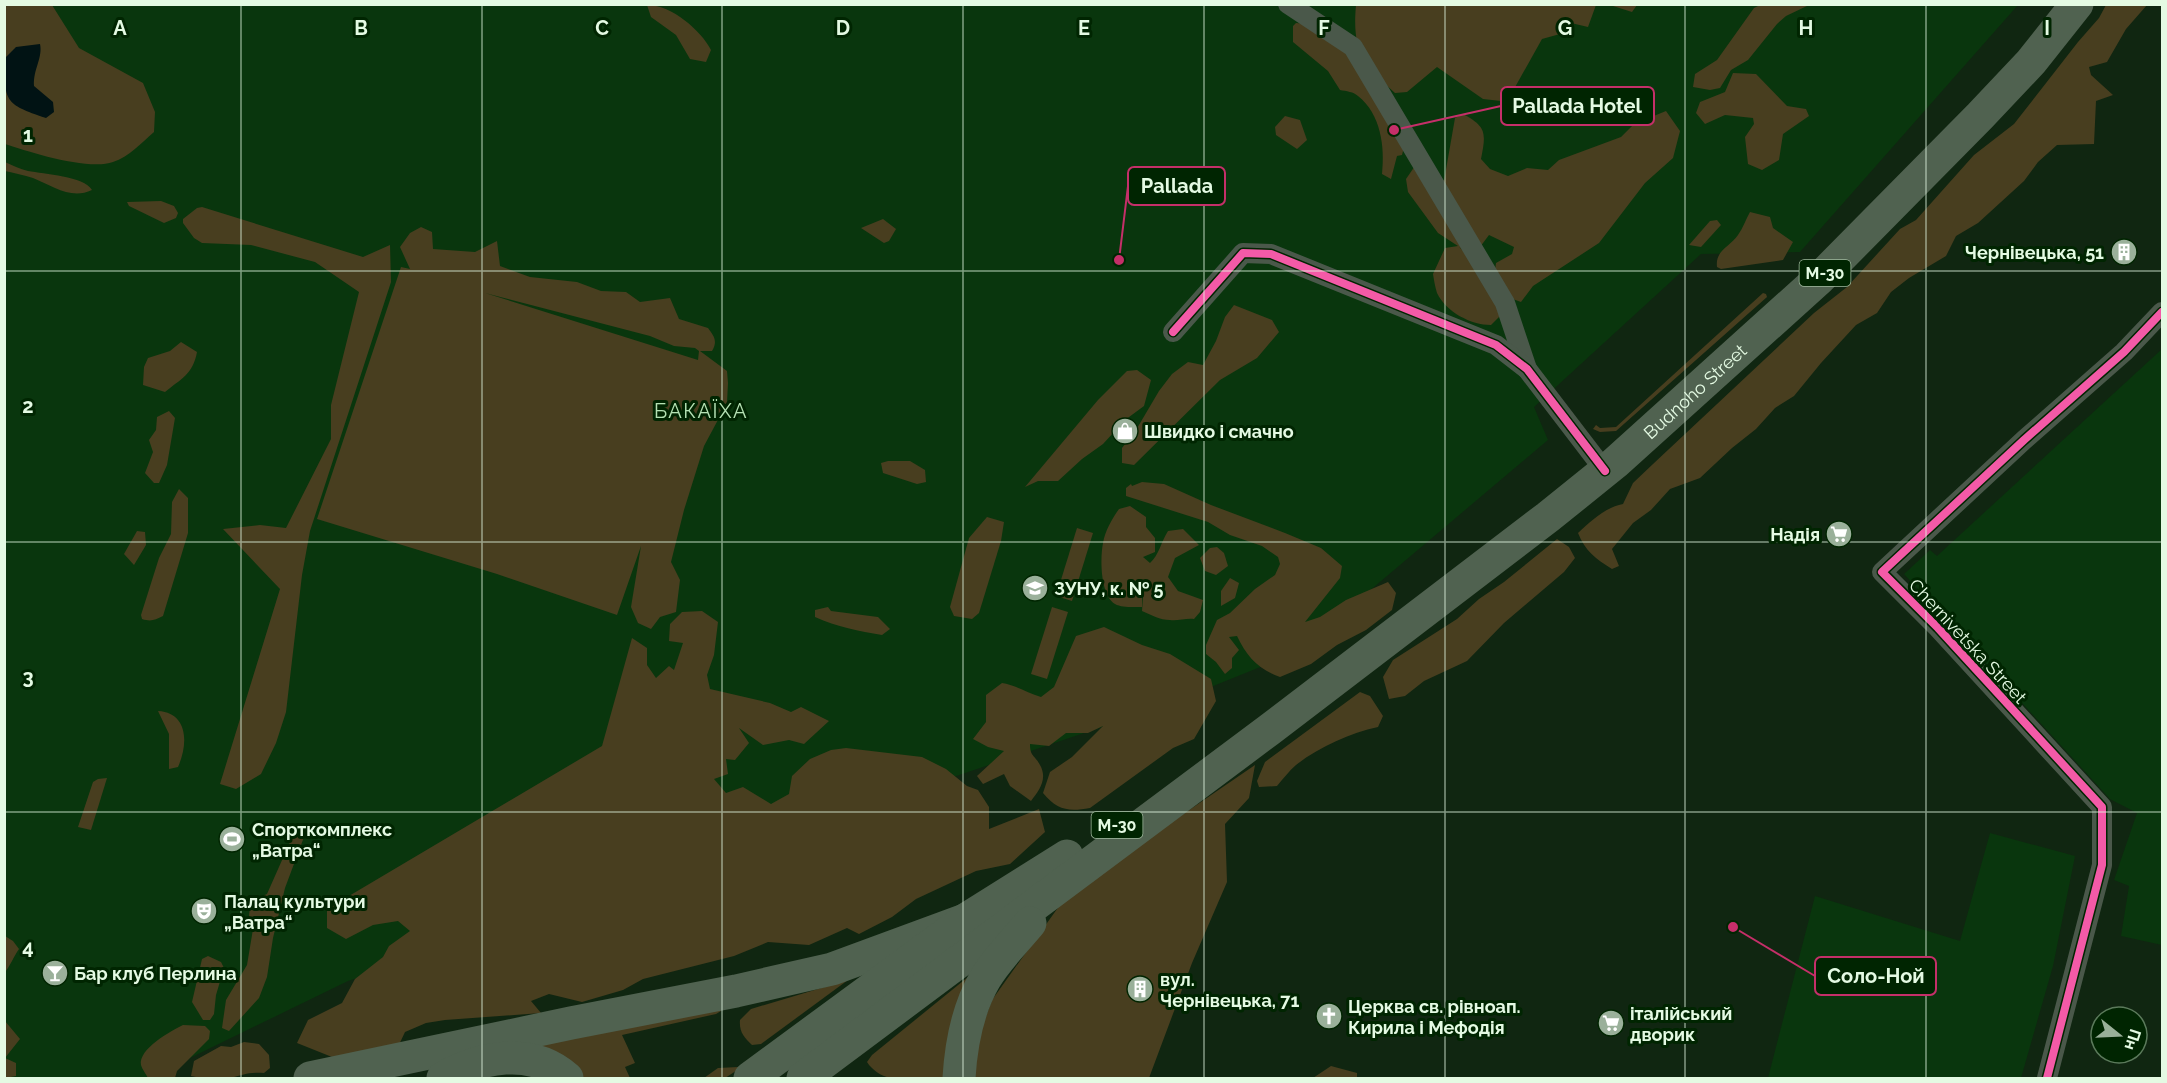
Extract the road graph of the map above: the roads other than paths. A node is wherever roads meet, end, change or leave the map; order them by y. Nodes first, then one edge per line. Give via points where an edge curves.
1 (1288, 4) edge
2 (2077, 4) edge
3 (2163, 312) edge
4 (1173, 332) dead end
5 (1527, 369) junction
6 (1605, 471) junction
7 (1269, 729) junction
8 (1062, 884) junction
9 (965, 920) junction
10 (310, 1078) edge
11 (443, 1078) edge
12 (567, 1078) edge
13 (750, 1078) edge
14 (802, 1078) edge
15 (959, 1078) edge
16 (2047, 1078) edge

1 - 5 street via 1353,47 1504,303
2 - 6 highway, Budnoho Street / М-30 via 2031,62 1820,278
3 - 16 street, Chernivetska Street via 1882,572 2102,807 2102,865
4 - 5 street via 1243,253 1271,254 1496,345
5 - 6 street
6 - 7 highway, Budnoho Street / М-30
7 - 8 highway, М-30
7 - 9 highway, М-30
8 - 14 highway, М-30
8 - 15 highway via 985,978 970,1015
9 - 10 highway via 832,969
9 - 13 highway, М-30
11 - 12 highway via 477,1063 508,1057 537,1062

